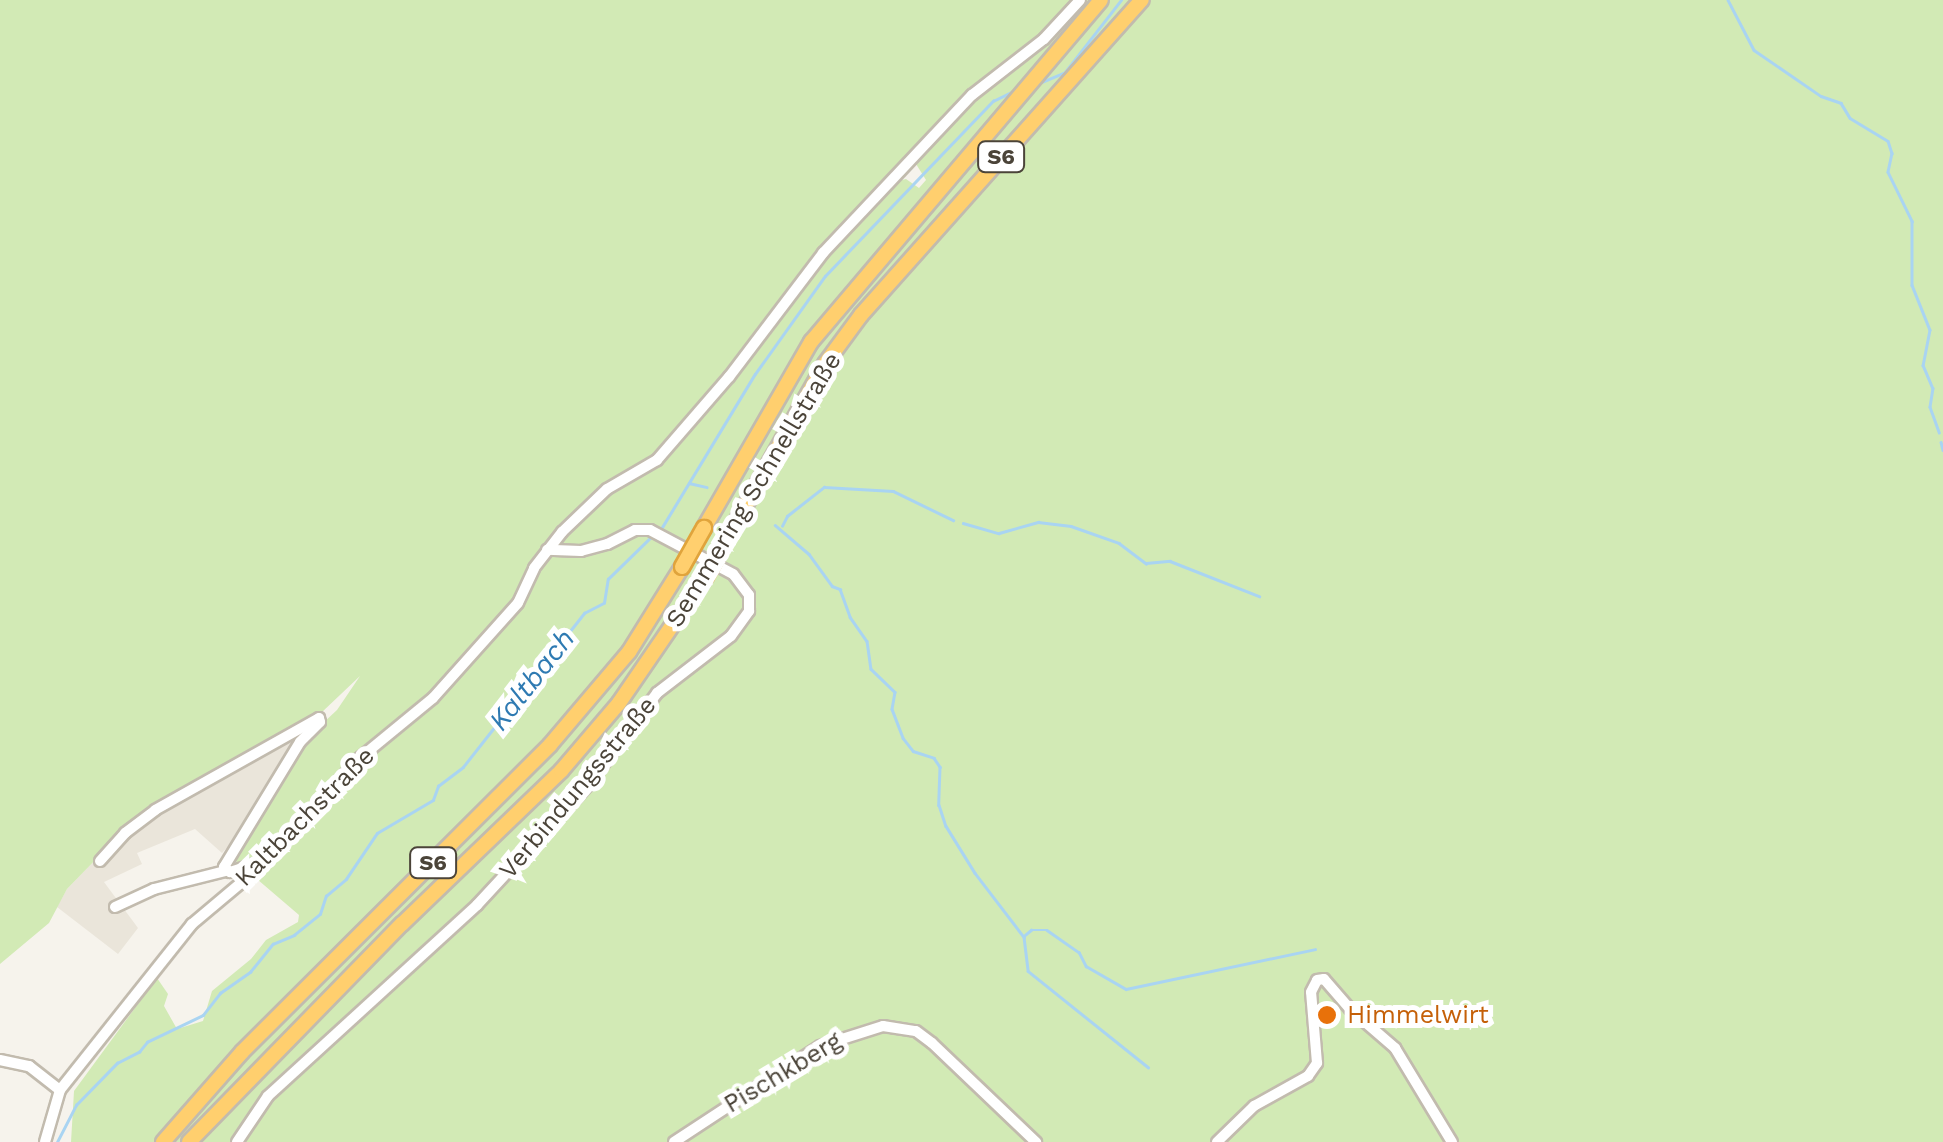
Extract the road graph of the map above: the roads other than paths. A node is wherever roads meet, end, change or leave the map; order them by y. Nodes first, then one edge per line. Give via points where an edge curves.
1 (1080, 0) edge
2 (1102, 0) edge
3 (1142, 0) edge
4 (547, 550) junction
5 (100, 861) dead end
6 (261, 866) junction
7 (225, 870) junction
8 (115, 907) dead end
9 (0, 1060) edge
10 (60, 1090) junction
11 (45, 1142) edge
12 (163, 1142) edge
13 (189, 1142) edge
14 (237, 1142) edge
15 (674, 1142) edge
16 (1036, 1142) edge
17 (1217, 1142) edge
18 (1452, 1142) edge

1 - 4 street, Kaltbachstraße via 1044,39 972,95 822,253 657,460 606,489
2 - 12 highway, Semmering Schnellstraße / S6, bridge via 811,342 629,652 550,745 242,1052
3 - 13 highway, Semmering Schnellstraße / S6, bridge via 861,315 826,364 706,576 619,703 561,771
4 - 6 street, Kaltbachstraße via 500,625 432,698 360,758
4 - 14 street, Verbindungsstraße via 581,550 650,530 742,582 750,601 731,636 657,692 529,852 268,1096
5 - 7 street via 155,810 319,718
6 - 7 street
6 - 10 street, Kaltbachstraße via 192,924
7 - 8 street
9 - 10 street via 29,1066
10 - 11 street, Kaltbachstraße
15 - 16 street, Pischkberg via 820,1046 883,1026 916,1031 932,1043
17 - 18 street via 1254,1106 1317,1064 1311,992 1324,978 1395,1048

